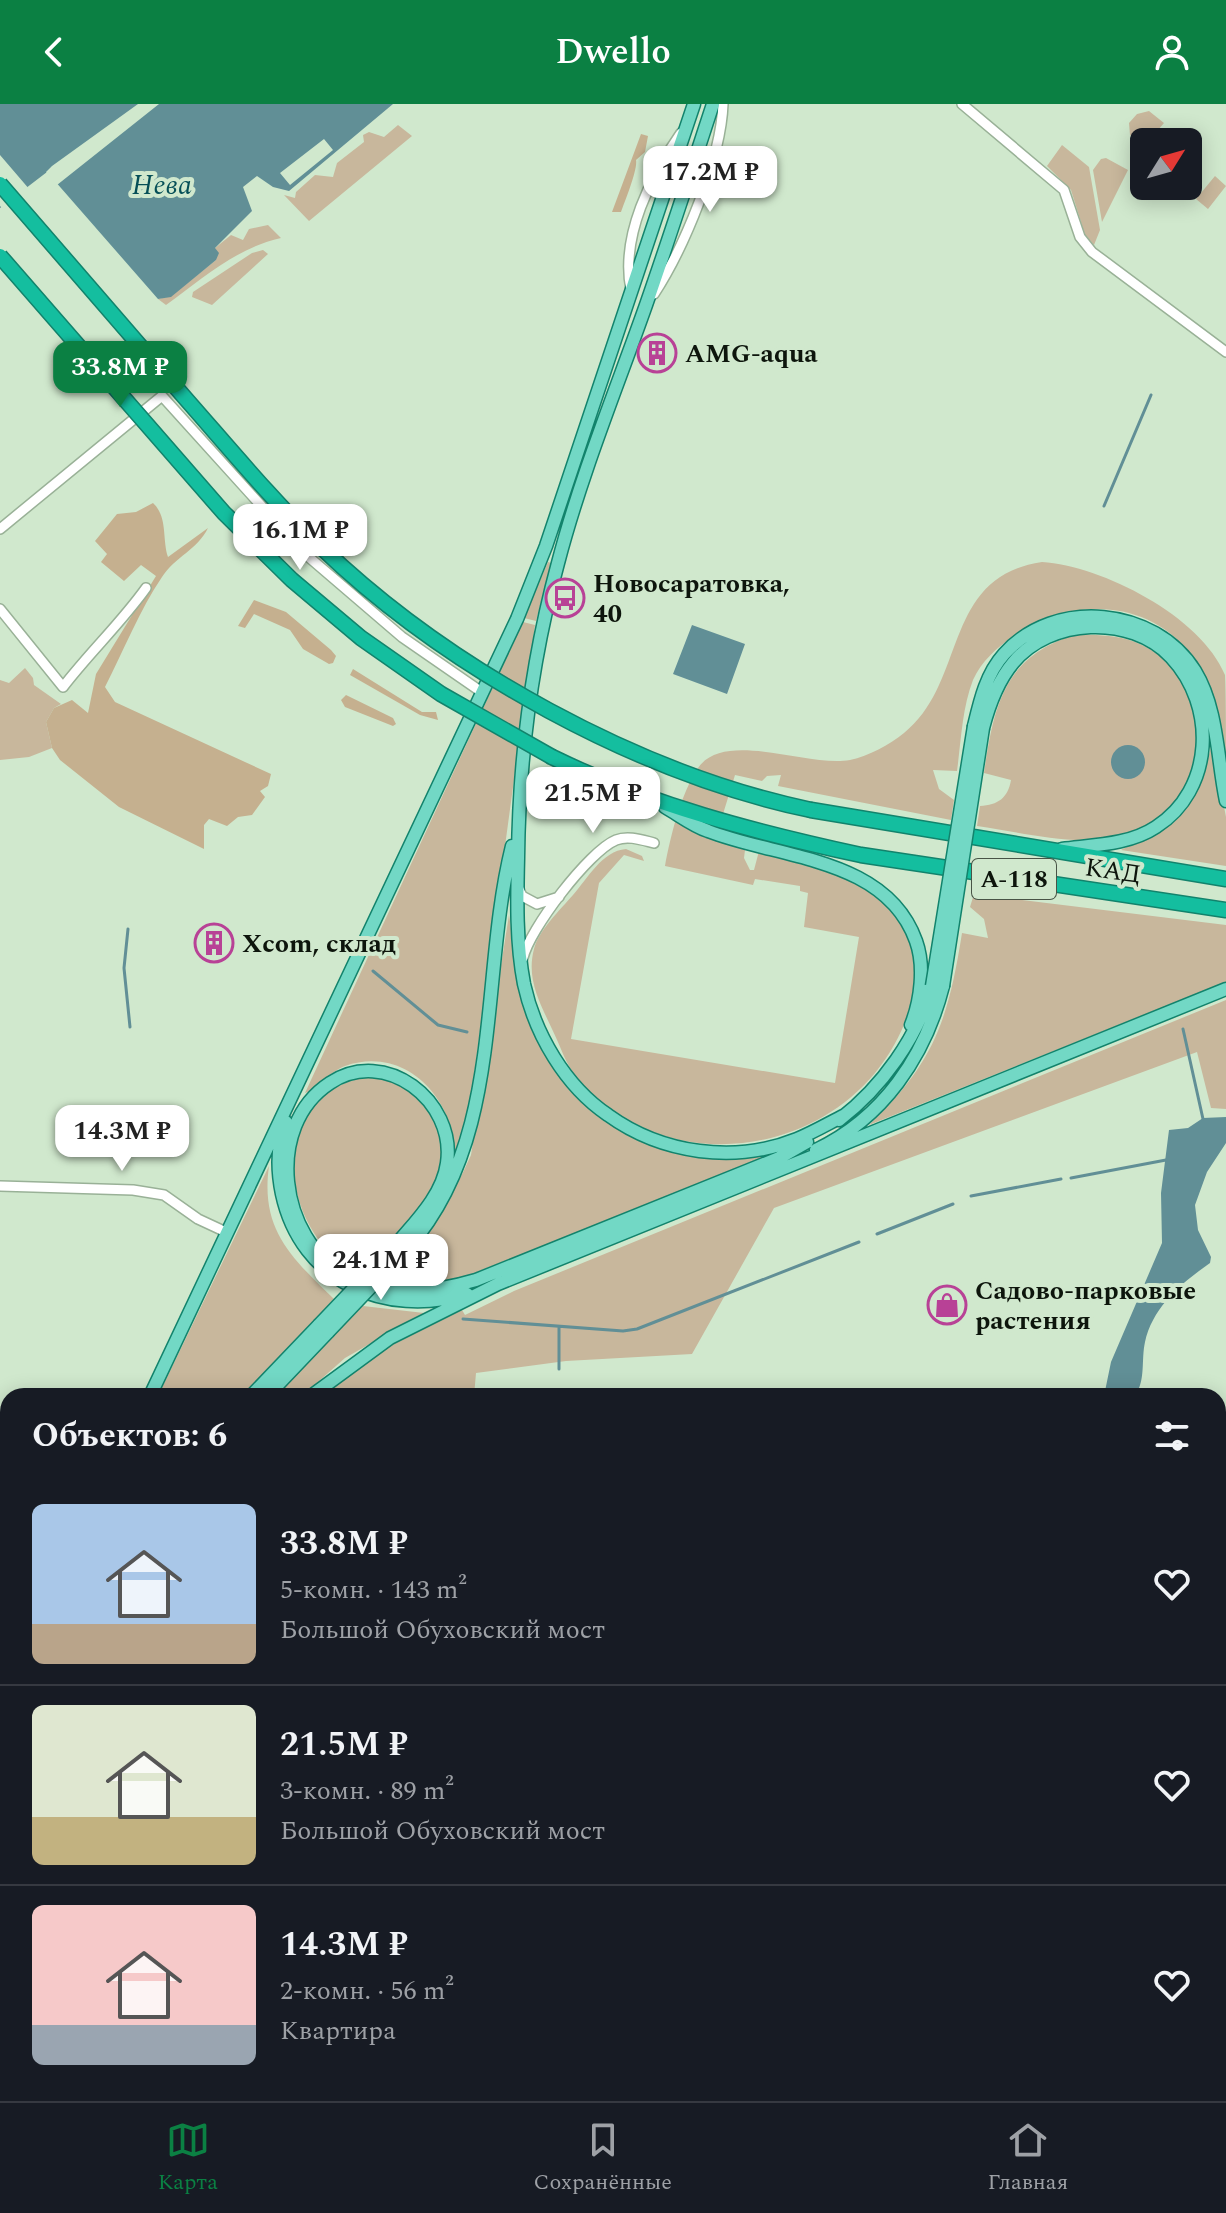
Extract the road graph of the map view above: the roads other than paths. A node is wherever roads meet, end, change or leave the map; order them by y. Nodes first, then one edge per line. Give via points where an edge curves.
1 (694, 104) edge
2 (713, 104) edge
3 (723, 104) edge
4 (962, 104) edge
5 (0, 184) edge
6 (0, 256) edge
7 (645, 307) junction
8 (1226, 352) edge
9 (0, 529) edge
10 (146, 588) dead end
11 (0, 609) edge
12 (483, 693) junction
13 (978, 727) junction
14 (1226, 801) edge
15 (659, 803) junction
16 (517, 827) junction
17 (654, 843) dead end
18 (1040, 851) junction
19 (1226, 879) edge
20 (516, 882) junction
21 (559, 897) junction
22 (1226, 910) edge
23 (522, 965) junction
24 (938, 986) junction
25 (1226, 989) edge
26 (901, 1049) junction
27 (300, 1080) junction
28 (845, 1115) junction
29 (771, 1176) junction
30 (0, 1186) edge
31 (226, 1232) junction
32 (404, 1244) junction
33 (498, 1284) junction
34 (323, 1329) junction
35 (154, 1388) edge
36 (260, 1388) edge
37 (274, 1388) edge
38 (322, 1388) edge

1 - 12 main road via 546,546
2 - 7 main road
3 - 7 street via 721,131 678,256
4 - 8 street via 1064,190 1080,237 1092,252
5 - 18 highway, КАД / А-118, bridge via 321,547 385,603 512,688 576,725 754,798
6 - 15 highway, А-118, bridge via 224,513 361,638 499,730
7 - 16 main road via 556,570 537,654
9 - 12 street via 162,396 304,553 402,637
10 - 11 street via 63,687
12 - 27 main road
13 - 14 main road via 989,676 1023,638 1062,620 1122,619 1176,649 1202,684
13 - 18 main road via 1014,661 1041,640 1073,629 1111,628 1144,639 1171,657 1192,690 1203,727 1200,770 1169,817 1134,838
13 - 24 main road, bridge
15 - 22 highway, КАД / А-118 via 861,855
15 - 26 main road via 706,831 864,879 889,896 903,912 918,947 921,975 915,1014
16 - 20 main road
16 - 32 main road via 469,1140 444,1200
17 - 21 street via 613,841
18 - 19 highway, КАД / А-118
20 - 21 street via 522,896 537,904
20 - 23 main road
21 - 23 street via 529,938
23 - 28 main road via 532,1008 568,1080 636,1133 688,1149 732,1152 795,1140
24 - 26 main road
24 - 29 main road via 935,1016 893,1092 864,1119
25 - 29 main road
26 - 28 main road via 878,1085
27 - 31 main road
27 - 33 main road via 283,1130 279,1177 291,1225 316,1262 358,1292 404,1302 444,1300
28 - 32 main road via 779,1158 476,1280 395,1291 365,1284 337,1269 304,1232 290,1193 288,1156 299,1118 317,1093 343,1076 369,1071 402,1078 430,1100 442,1122 448,1146 444,1175
29 - 33 main road
30 - 31 street via 164,1195
31 - 35 main road
32 - 34 main road, bridge
33 - 38 main road via 390,1338
34 - 36 main road
34 - 37 main road

